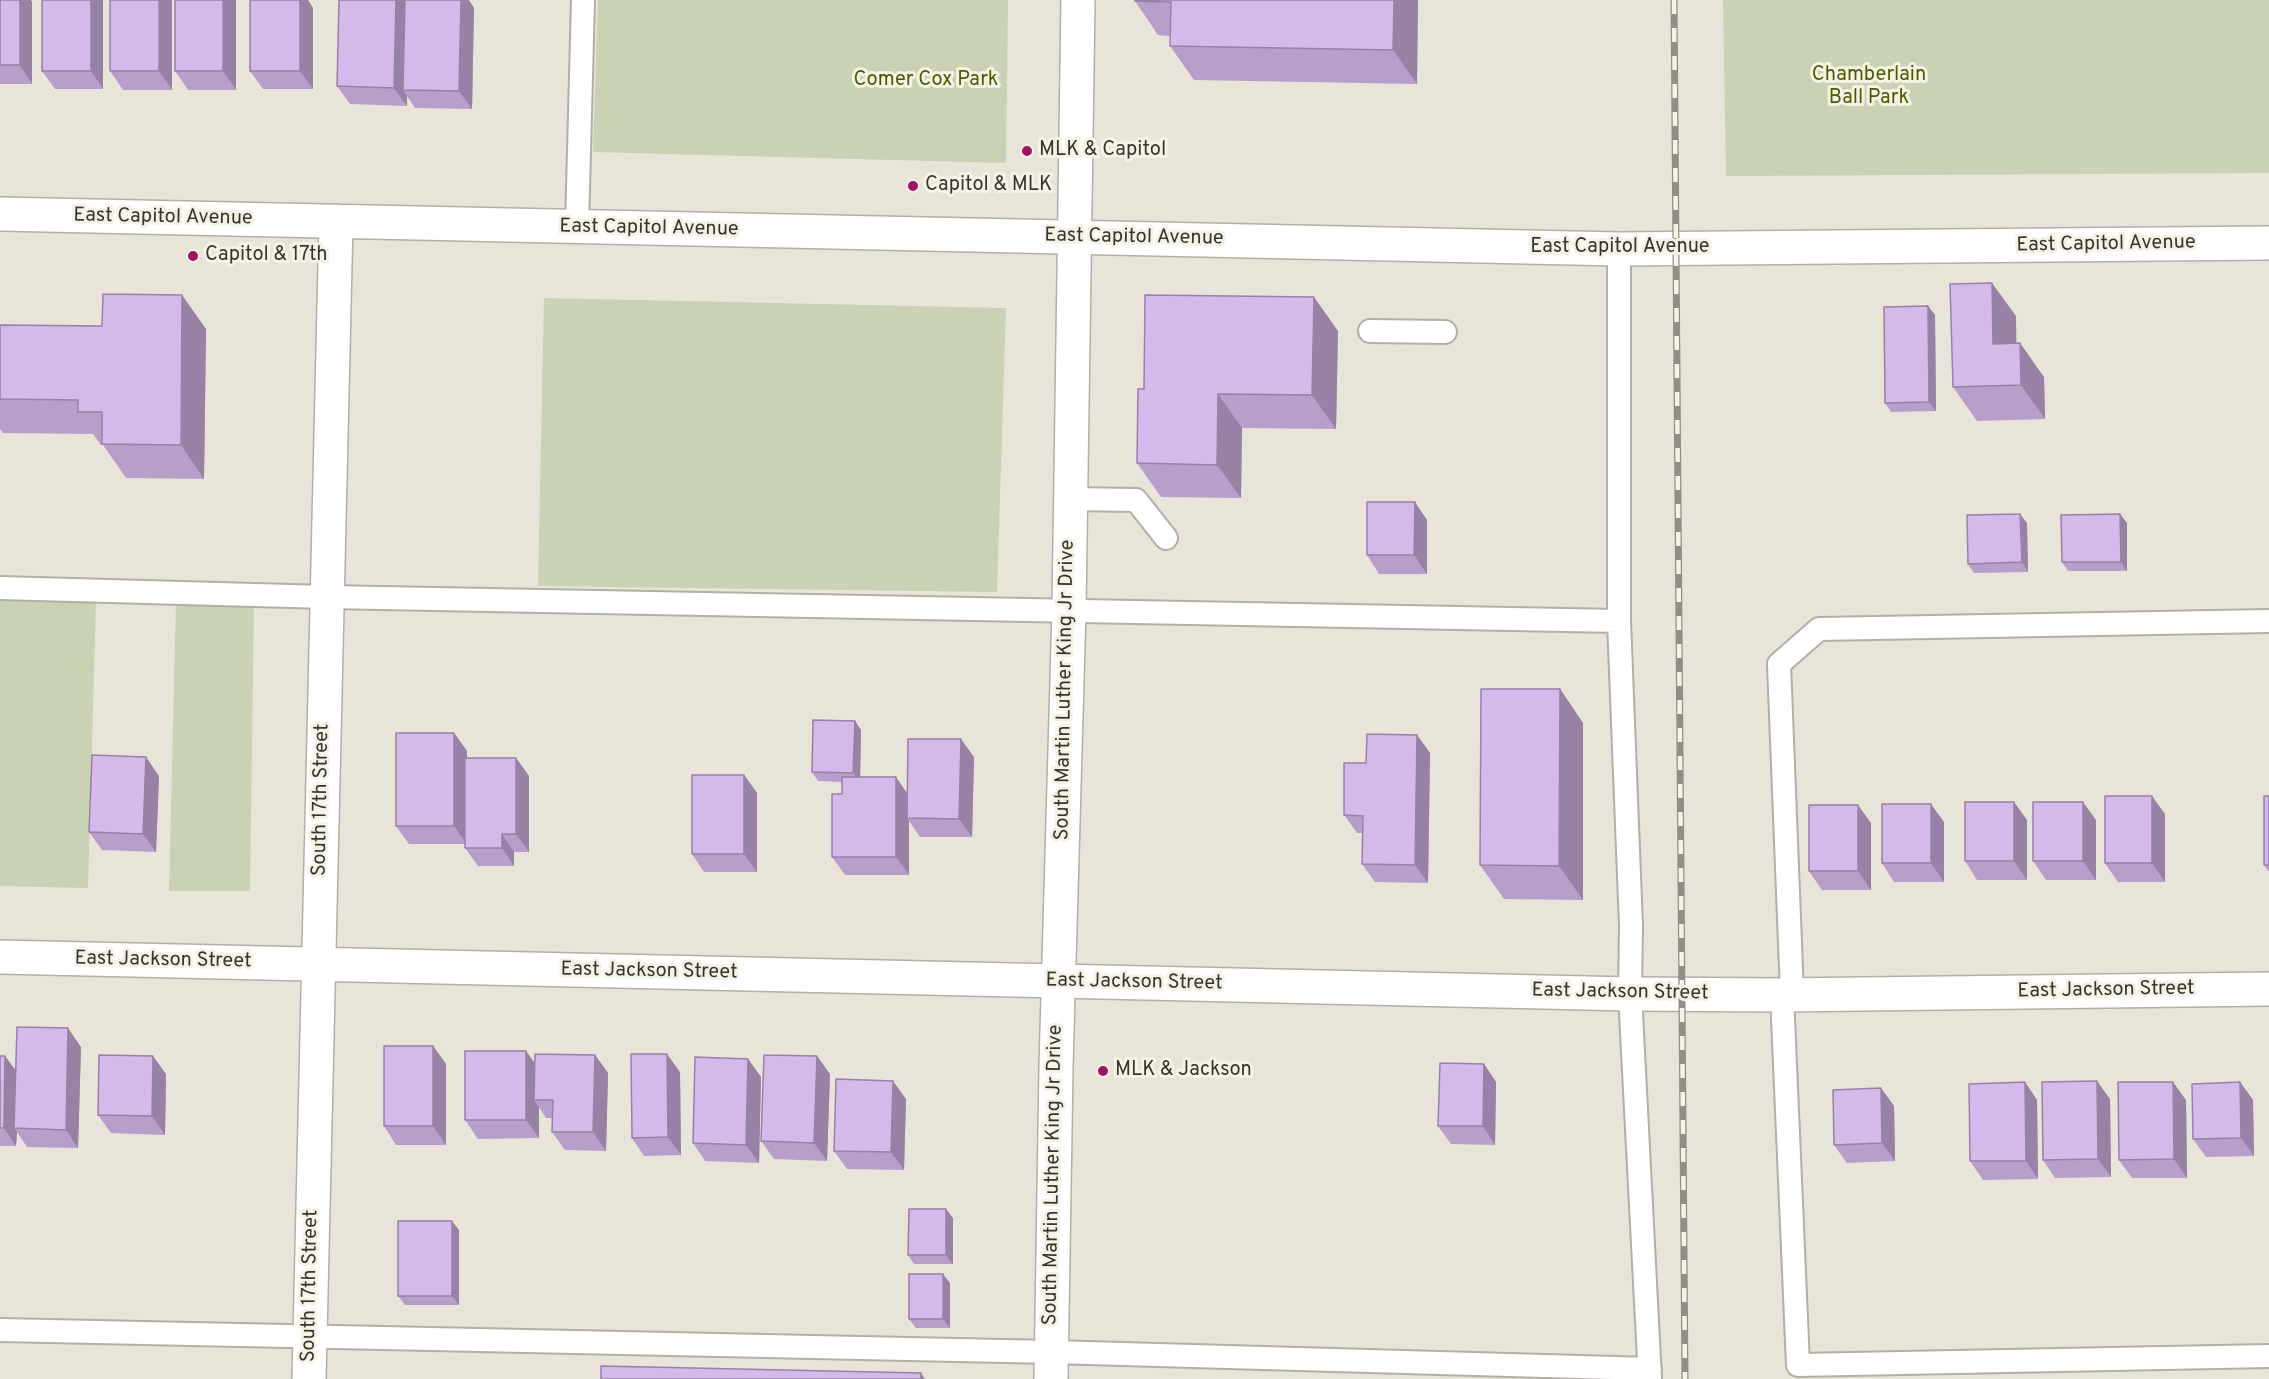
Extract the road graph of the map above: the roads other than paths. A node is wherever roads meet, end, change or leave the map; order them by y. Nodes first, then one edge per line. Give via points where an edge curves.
1 (583, 0) edge
2 (1078, 0) edge
3 (0, 214) edge
4 (336, 221) junction
5 (578, 227) junction
6 (1073, 237) junction
7 (2269, 243) edge
8 (1618, 249) junction
9 (1370, 331) dead end
10 (1444, 332) dead end
11 (1070, 499) junction
12 (1166, 538) dead end
13 (0, 588) edge
14 (327, 597) junction
15 (1069, 610) junction
16 (1618, 621) junction
17 (2269, 621) edge
18 (0, 957) edge
19 (319, 965) junction
20 (1058, 981) junction
21 (2269, 989) edge
22 (1630, 994) junction
23 (1787, 995) junction
24 (0, 1330) edge
25 (310, 1336) junction
26 (2269, 1356) edge
27 (1051, 1365) edge
28 (1650, 1374) edge
29 (309, 1379) edge

1 - 5 lane
2 - 6 street, South Martin Luther King Jr Drive
3 - 4 street, East Capitol Avenue
4 - 5 street, East Capitol Avenue
4 - 14 street, South 17th Street
5 - 6 street, East Capitol Avenue
6 - 8 street, East Capitol Avenue
6 - 11 street, South Martin Luther King Jr Drive
7 - 8 street, East Capitol Avenue
8 - 16 lane
9 - 10 lane
11 - 12 lane via 1136,500
11 - 15 street, South Martin Luther King Jr Drive
13 - 14 lane
14 - 15 lane
14 - 19 street, South 17th Street
15 - 16 lane
15 - 20 street, South Martin Luther King Jr Drive
16 - 22 lane via 1631,926
17 - 23 lane via 1819,628 1779,664
18 - 19 street, East Jackson Street
19 - 20 street, East Jackson Street
19 - 25 street, South 17th Street
20 - 22 street, East Jackson Street
20 - 27 street, South Martin Luther King Jr Drive
21 - 23 street, East Jackson Street
22 - 23 street, East Jackson Street
22 - 28 lane
23 - 26 lane via 1798,1365
24 - 25 lane
25 - 27 lane
25 - 29 street, South 17th Street
27 - 28 lane

